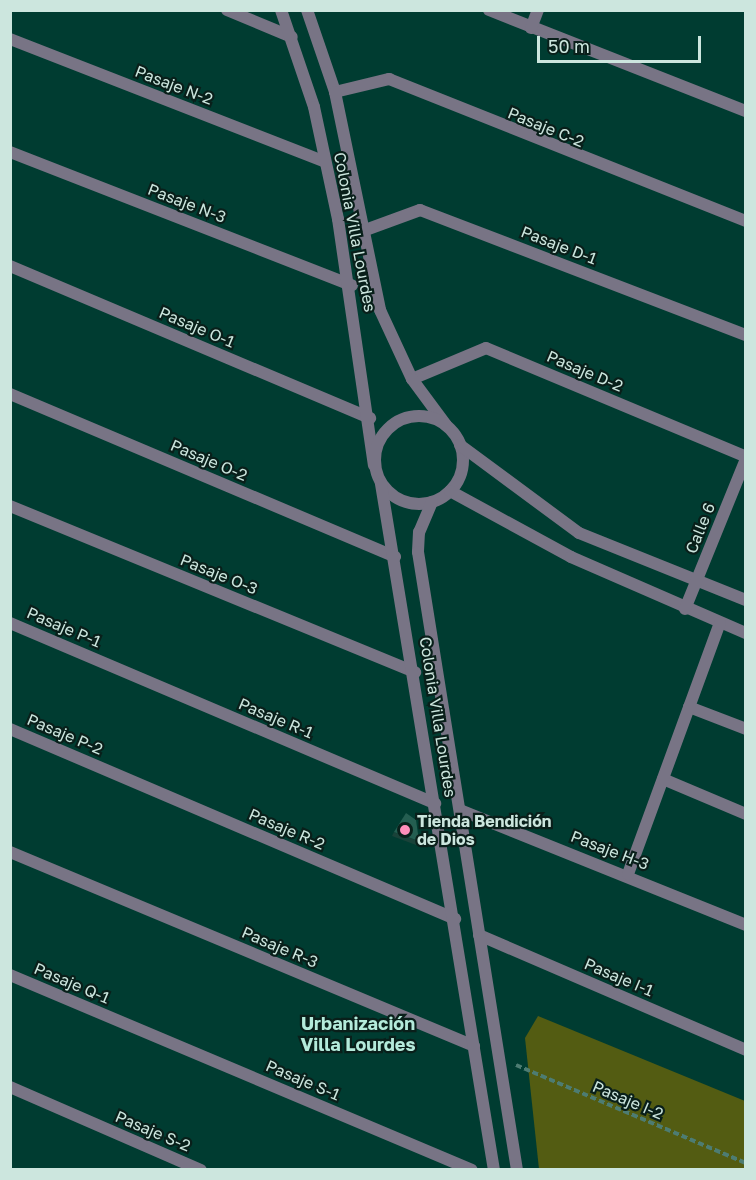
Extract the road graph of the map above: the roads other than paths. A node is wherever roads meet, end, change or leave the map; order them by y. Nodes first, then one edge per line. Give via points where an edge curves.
1 (227, 10) edge
2 (281, 10) edge
3 (307, 10) edge
4 (489, 10) edge
5 (538, 10) edge
6 (531, 28) junction
7 (292, 37) junction
8 (10, 39) edge
9 (335, 92) junction
10 (746, 111) edge
11 (10, 152) edge
12 (325, 162) junction
13 (746, 221) edge
14 (360, 232) junction
15 (10, 266) edge
16 (352, 285) junction
17 (746, 335) edge
18 (412, 379) junction
19 (10, 394) edge
20 (370, 418) junction
21 (446, 425) junction
22 (460, 445) junction
23 (746, 458) edge
24 (374, 465) junction
25 (381, 484) junction
26 (450, 491) junction
27 (432, 502) junction
28 (10, 506) edge
29 (394, 557) junction
30 (697, 580) junction
31 (746, 600) edge
32 (685, 609) junction
33 (10, 622) edge
34 (720, 622) junction
35 (746, 633) edge
36 (104, 663) joint
37 (415, 672) junction
38 (689, 706) junction
39 (10, 729) edge
40 (746, 729) edge
41 (107, 770) joint
42 (663, 779) junction
43 (435, 803) junction
44 (460, 810) junction
45 (746, 814) edge
46 (10, 852) edge
47 (628, 874) junction
48 (455, 919) junction
49 (746, 925) edge
50 (479, 935) junction
51 (10, 975) edge
52 (120, 1021) joint
53 (474, 1046) junction
54 (746, 1050) edge
55 (10, 1087) edge
56 (201, 1170) edge
57 (472, 1170) edge
58 (494, 1170) edge
59 (517, 1170) edge

1 - 7 street
2 - 7 street, Colonia Villa Lourdes
3 - 9 street, Colonia Villa Lourdes
4 - 6 street
5 - 6 street
6 - 10 street
7 - 12 street, Colonia Villa Lourdes
8 - 12 street, Pasaje N-2
9 - 13 street, Pasaje C-2 via 389,79
9 - 14 street, Colonia Villa Lourdes
11 - 16 street, Pasaje N-3
12 - 16 street, Colonia Villa Lourdes
14 - 17 street, Pasaje D-1 via 420,210
14 - 18 street, Colonia Villa Lourdes via 380,310
15 - 20 street, Pasaje O-1
16 - 20 street, Colonia Villa Lourdes
18 - 21 street, Colonia Villa Lourdes
18 - 23 street, Pasaje D-2 via 486,348
19 - 29 street, Pasaje O-2
20 - 24 street, Colonia Villa Lourdes
21 - 22 street
21 - 24 street via 421,416 391,425 375,450
22 - 26 street via 462,469
22 - 30 street via 579,533
23 - 30 street, Calle 6
24 - 25 street
25 - 27 street via 410,503
25 - 29 street, Colonia Villa Lourdes
26 - 27 street
26 - 32 street via 571,557
27 - 44 street, Colonia Villa Lourdes via 419,532 418,552
28 - 37 street, Pasaje O-3
29 - 37 street, Colonia Villa Lourdes
30 - 31 street
30 - 32 street, Calle 6
32 - 34 street
33 - 36 street, Pasaje P-1
34 - 35 street
34 - 38 street
36 - 43 street, Pasaje R-1
37 - 43 street, Colonia Villa Lourdes
38 - 40 street
38 - 42 street
39 - 41 street, Pasaje P-2
41 - 48 street, Pasaje R-2
42 - 45 street
42 - 47 street
43 - 48 street, Colonia Villa Lourdes
44 - 47 street, Pasaje H-3
44 - 50 street, Colonia Villa Lourdes
46 - 53 street, Pasaje R-3
47 - 49 street, Pasaje H-3
48 - 53 street, Colonia Villa Lourdes
50 - 54 street, Pasaje I-1
50 - 59 street, Colonia Villa Lourdes
51 - 52 street, Pasaje Q-1
52 - 57 street, Pasaje S-1
53 - 58 street, Colonia Villa Lourdes
55 - 56 street, Pasaje S-2

